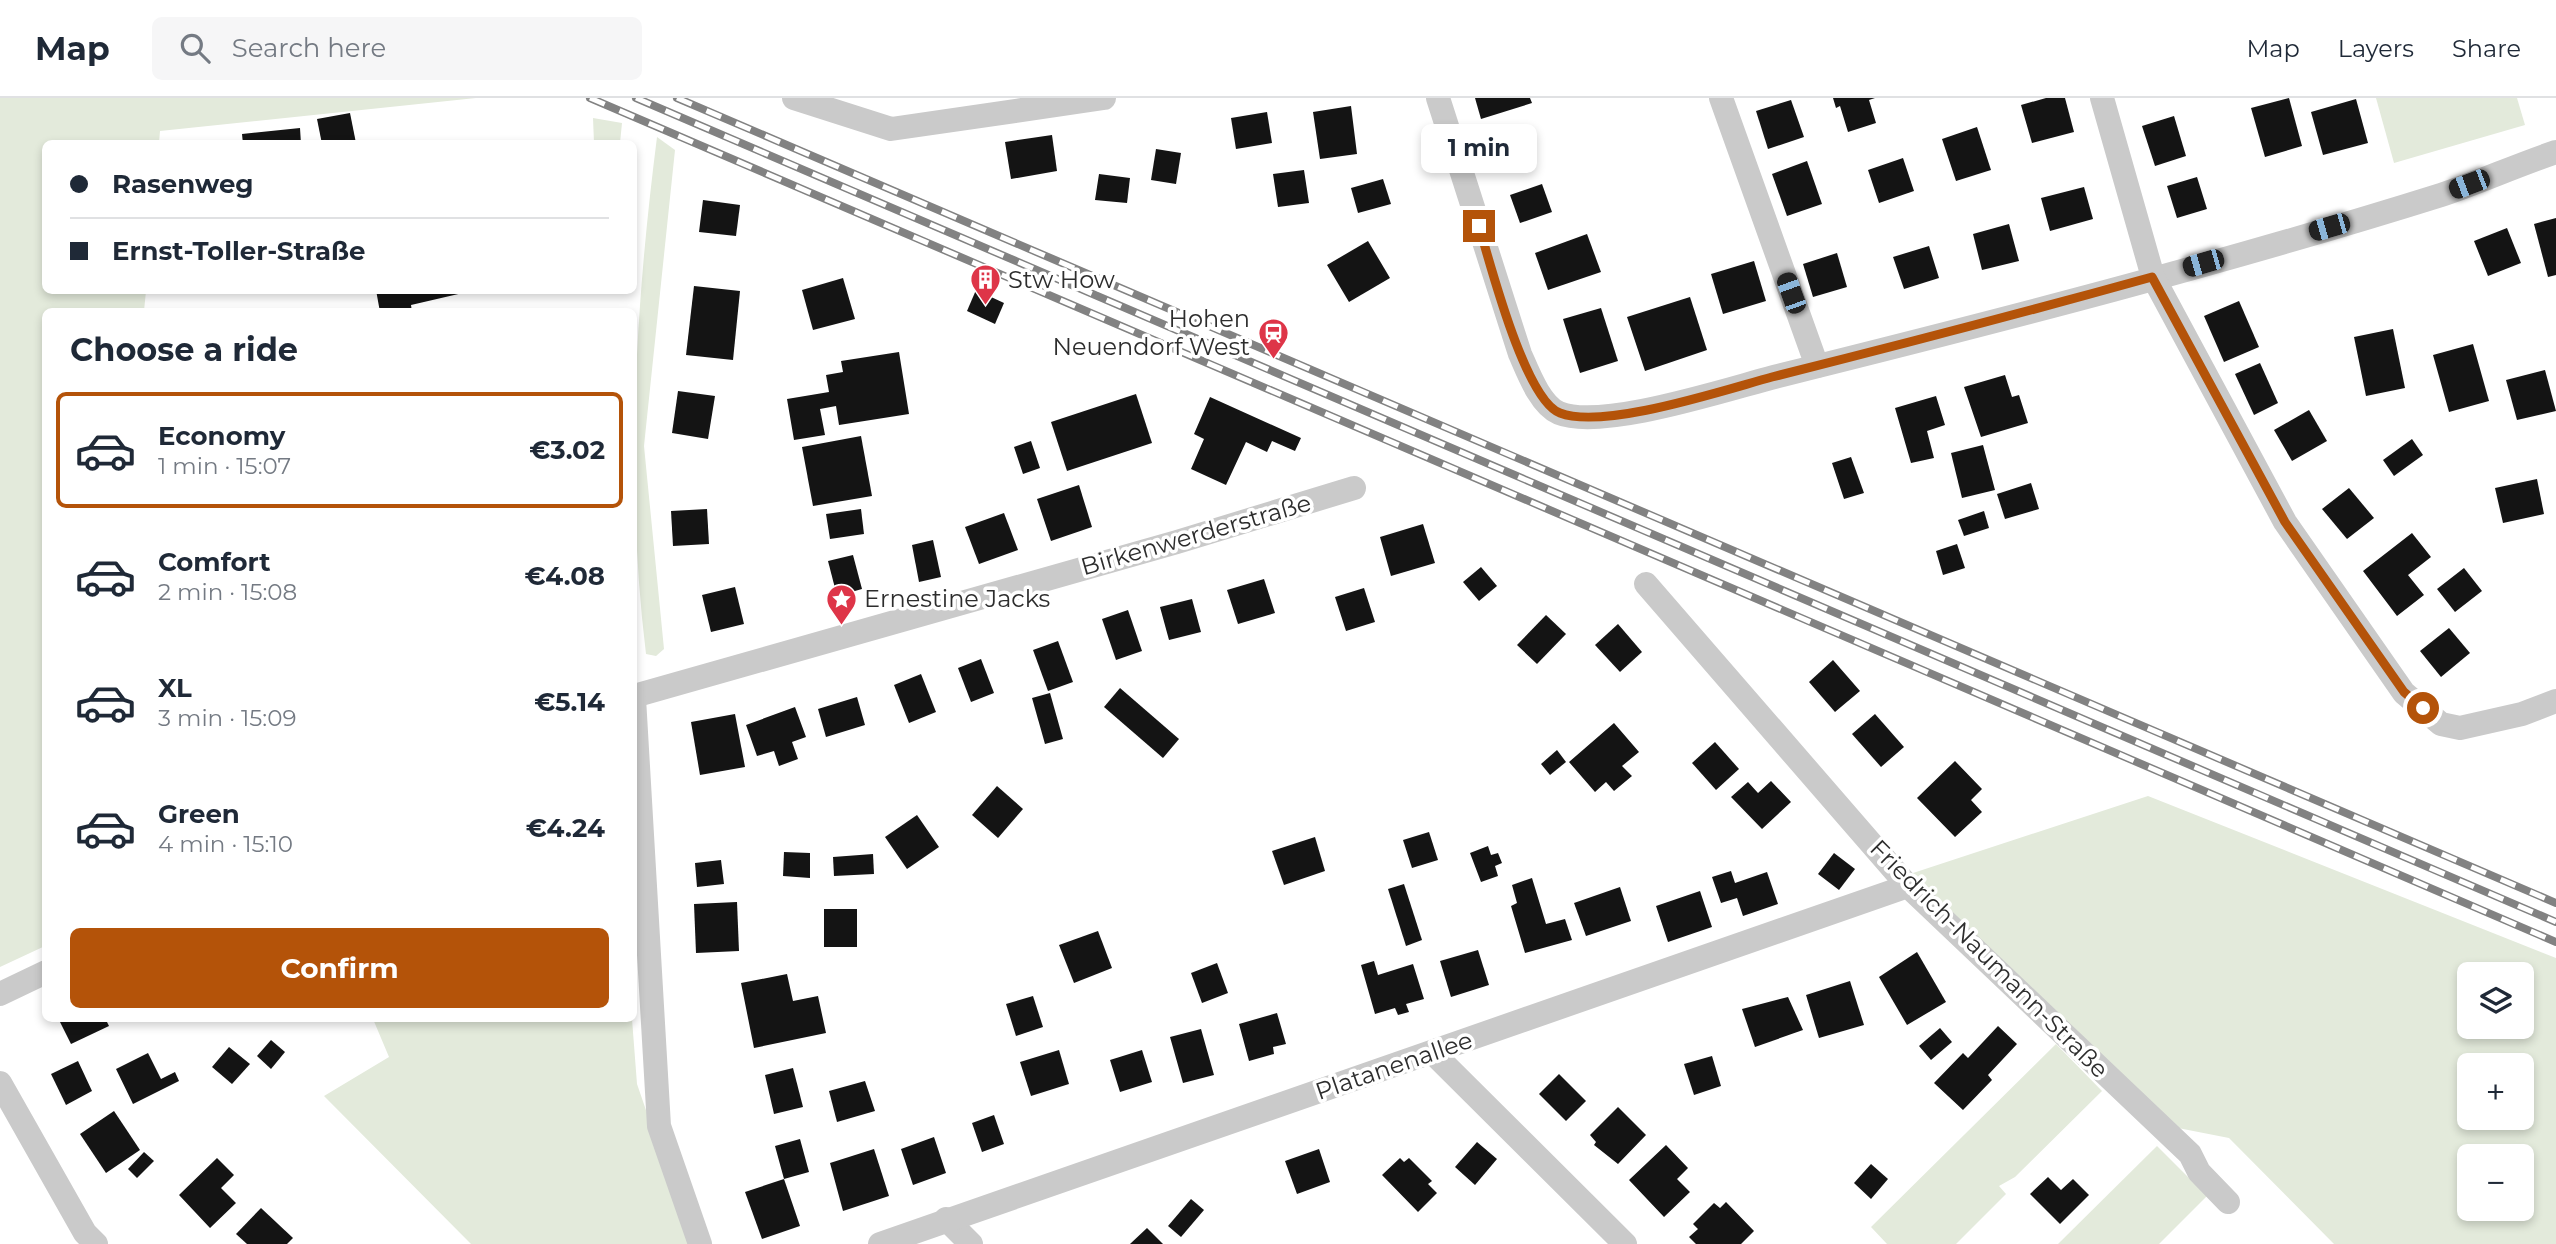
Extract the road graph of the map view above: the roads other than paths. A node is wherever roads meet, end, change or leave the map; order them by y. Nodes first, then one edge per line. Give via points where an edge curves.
1 (794, 98) edge
2 (1104, 98) edge
3 (1438, 98) edge
4 (1721, 98) edge
5 (2102, 98) edge
6 (2556, 152) edge
7 (2152, 277) junction
8 (1817, 366) junction
9 (1354, 488) dead end
10 (1646, 584) dead end
11 (637, 696) edge
12 (2556, 701) edge
13 (637, 748) edge
14 (1908, 886) junction
15 (42, 974) edge
16 (0, 994) edge
17 (1433, 1053) junction
18 (0, 1083) edge
19 (2228, 1202) dead end
20 (946, 1219) junction
21 (85, 1241) edge
22 (700, 1244) edge
23 (880, 1244) edge
24 (971, 1244) edge
25 (1625, 1244) edge

1 - 2 street via 891,129
3 - 8 street via 1520,354 1538,391 1558,413 1590,418 1641,410
4 - 8 street
5 - 7 street
6 - 7 street via 2444,194
7 - 8 street
7 - 12 street via 2285,522 2404,692 2441,724 2460,728
9 - 11 street, Birkenwerderstraße
10 - 14 street, Friedrich-Naumann-Straße
13 - 22 street via 659,1126
14 - 17 street, Platanenallee
14 - 19 street, Friedrich-Naumann-Straße via 2190,1154 2199,1172
15 - 16 street
17 - 20 street, Platanenallee
17 - 25 street
18 - 21 street
20 - 23 street, Platanenallee
20 - 24 street

